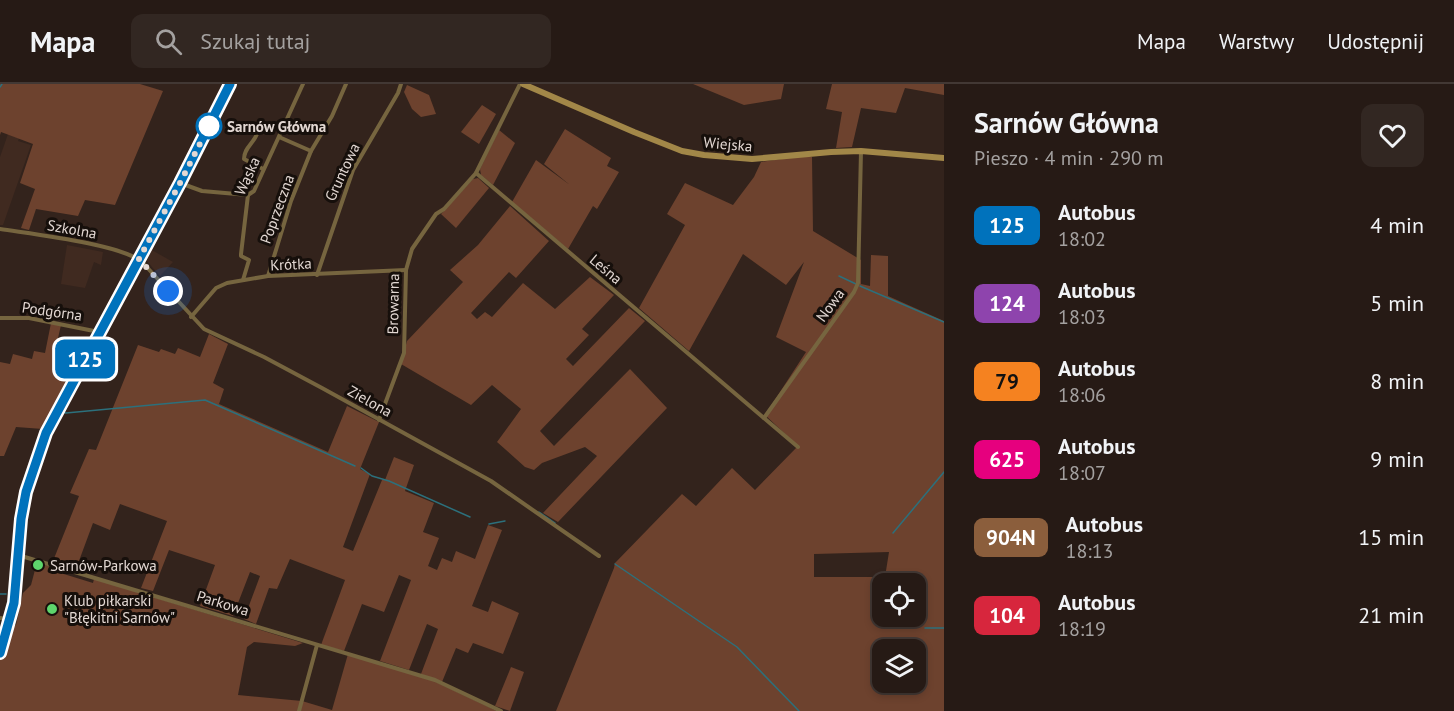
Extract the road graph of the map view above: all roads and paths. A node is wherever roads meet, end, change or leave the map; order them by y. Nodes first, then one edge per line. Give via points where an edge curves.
1 (230, 84) edge
2 (303, 84) edge
3 (346, 84) edge
4 (401, 84) edge
5 (521, 84) edge
6 (257, 134) dead end
7 (279, 137) junction
8 (311, 151) junction
9 (861, 152) junction
10 (944, 158) edge
11 (263, 169) junction
12 (476, 174) junction
13 (180, 183) junction
14 (248, 195) junction
15 (0, 229) edge
16 (139, 259) junction
17 (406, 270) junction
18 (317, 275) junction
19 (268, 276) junction
20 (243, 280) junction
21 (191, 316) junction
22 (0, 318) edge
23 (99, 332) junction
24 (763, 418) junction
25 (380, 420) junction
26 (798, 447) dead end
27 (18, 555) junction
28 (598, 556) dead end
29 (0, 618) edge
30 (11, 619) junction
31 (317, 645) junction
32 (0, 653) edge
33 (299, 711) edge
34 (501, 711) edge

1 - 13 street
2 - 7 street, Wąska
3 - 8 street, Poprzeczna
4 - 18 street, Gruntowa via 353,170
5 - 9 street, Wiejska via 682,151 741,159
5 - 12 street
6 - 11 street via 243,159
7 - 8 street
7 - 11 street, Wąska
8 - 19 street, Poprzeczna
9 - 10 street, Wiejska
9 - 24 street, Nowa via 858,283
11 - 14 street, Wąska via 254,191
12 - 17 street, Browarna via 436,214 412,249
12 - 24 street, Leśna
13 - 14 street via 202,191
13 - 16 street
14 - 20 street, Wąska via 241,256 249,260
15 - 16 street, Szkolna via 102,246
16 - 21 street, Zielona
16 - 23 street
17 - 18 street, Krótka
17 - 25 street, Browarna via 404,354
18 - 19 street, Krótka
19 - 20 street, Krótka
20 - 21 street, Krótka via 220,286
21 - 25 street, Zielona via 204,329
22 - 23 street, Podgórna via 29,318
23 - 27 street via 35,461 22,512
24 - 26 street, Leśna
25 - 28 street, Zielona via 491,481
27 - 30 street
27 - 31 street, Parkowa
29 - 30 street
30 - 32 street
31 - 33 street
31 - 34 street, Parkowa via 435,680

